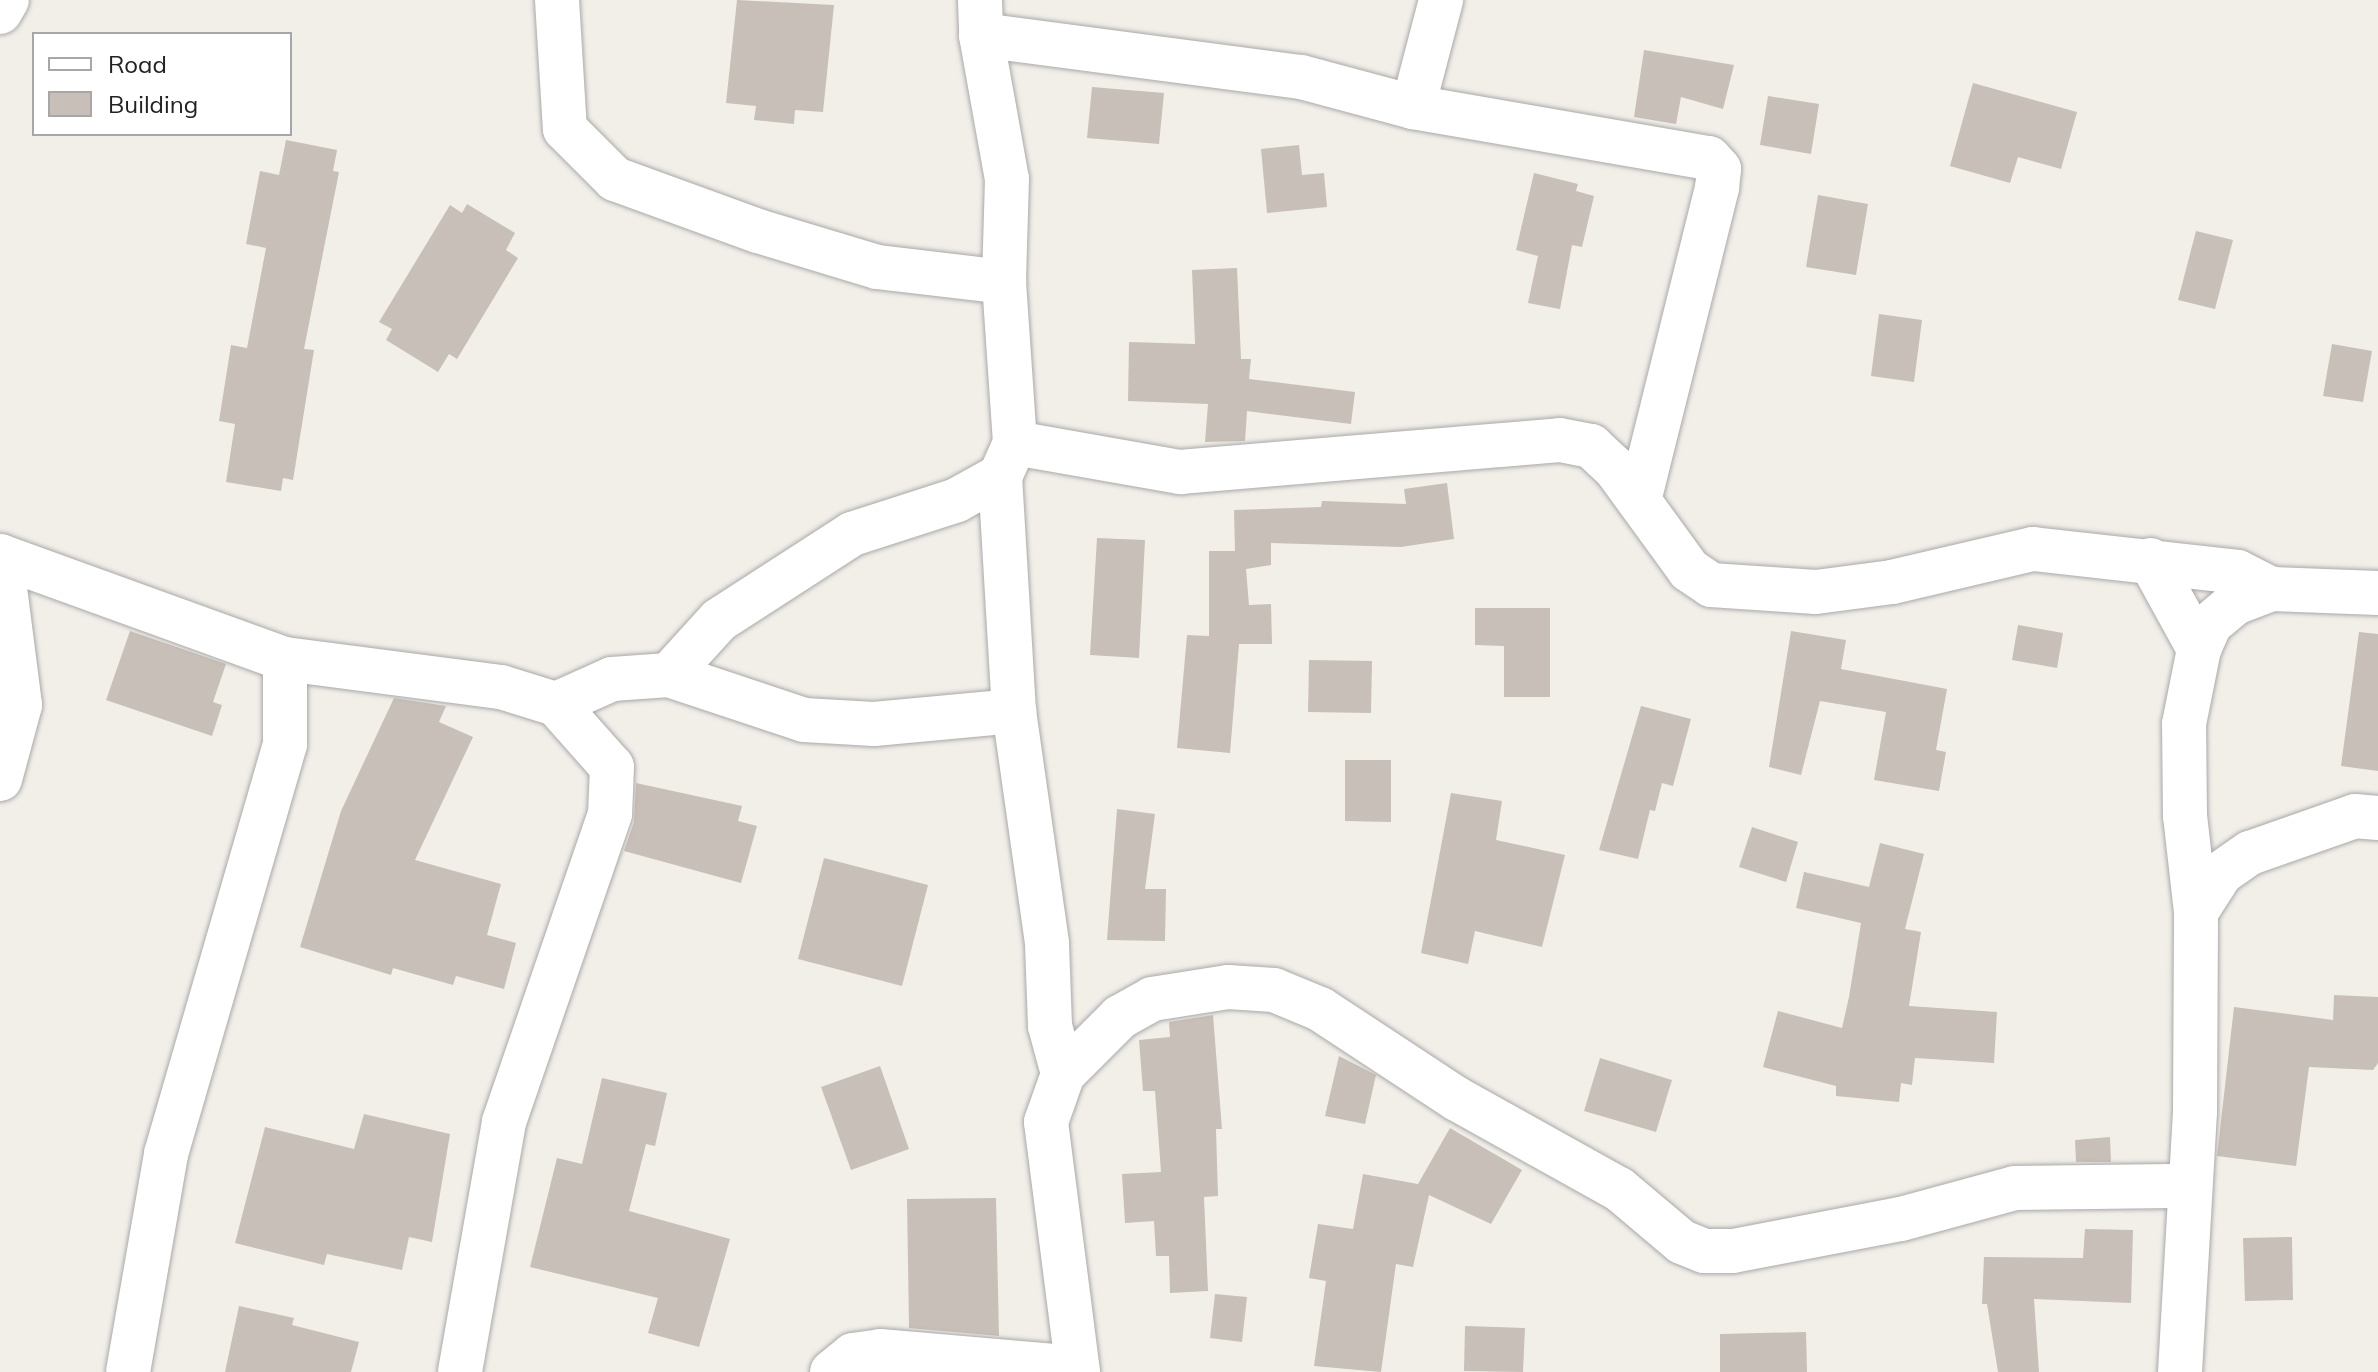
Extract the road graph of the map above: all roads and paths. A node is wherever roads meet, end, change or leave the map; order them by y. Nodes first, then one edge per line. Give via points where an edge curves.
1 (7, 0) edge
2 (557, 0) edge
3 (1441, 0) edge
4 (0, 12) edge
5 (980, 18) edge
6 (1413, 107) junction
7 (1004, 282) junction
8 (1008, 460) junction
9 (1639, 500) junction
10 (0, 556) edge
11 (2150, 560) junction
12 (2272, 589) junction
13 (2378, 593) edge
14 (2199, 649) junction
15 (285, 659) junction
16 (669, 675) junction
17 (556, 704) junction
18 (1014, 711) junction
19 (0, 779) edge
20 (2378, 818) edge
21 (2196, 912) junction
22 (1063, 1074) junction
23 (2190, 1186) junction
24 (1078, 1370) edge
25 (128, 1372) edge
26 (460, 1372) edge
27 (832, 1372) edge
28 (2180, 1372) edge

1 - 4 street
2 - 7 street via 565,129 615,179 877,267
3 - 6 street
5 - 6 street via 1301,77
5 - 7 street via 1007,179
6 - 9 street via 1709,158 1719,169
7 - 8 street
8 - 9 street via 1180,472 1560,440 1591,446
8 - 16 street via 957,500 852,534 719,620
8 - 18 street
9 - 11 street via 1689,570 1711,585 1742,591 1816,592 1892,582 2033,549
10 - 15 street
10 - 19 street via 20,705
11 - 12 street via 2238,572
11 - 14 street
12 - 13 street
12 - 14 street via 2235,603 2210,624
14 - 21 street via 2184,724 2185,816
15 - 17 street via 501,687
15 - 25 street via 285,744 166,1154
16 - 17 street via 612,679
16 - 18 street via 804,720 874,724
17 - 26 street via 612,767 610,814 504,1122
18 - 22 street via 1047,944 1050,1026
20 - 21 street via 2355,816 2250,853 2221,873
21 - 23 street
22 - 23 street via 1120,1017 1152,999 1228,987 1274,990 1320,1009 1457,1099 1619,1189 1682,1242 1704,1251 1733,1251 1901,1219 2015,1188
22 - 24 street via 1046,1122
23 - 28 street
24 - 27 street via 880,1351 853,1355

